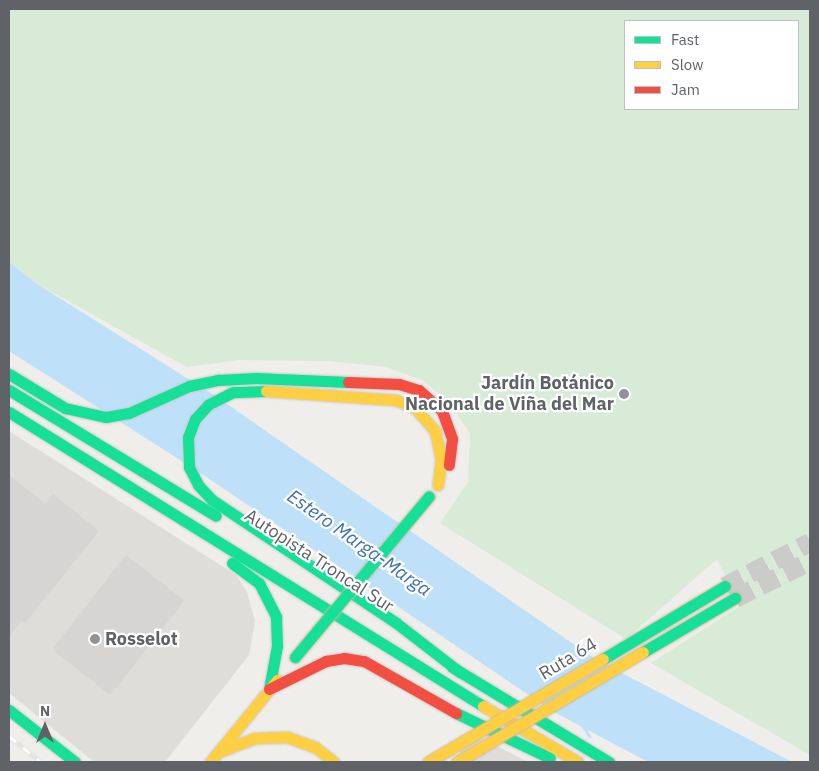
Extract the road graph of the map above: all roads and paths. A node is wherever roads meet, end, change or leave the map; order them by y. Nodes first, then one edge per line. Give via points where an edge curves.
1 (9, 374) edge
2 (9, 390) edge
3 (9, 412) edge
4 (9, 422) edge
5 (438, 485) junction
6 (725, 586) tunnel mouth
7 (735, 598) tunnel mouth
8 (461, 673) junction
9 (269, 689) junction
10 (9, 710) edge
11 (218, 753) junction
12 (75, 762) edge
13 (210, 762) edge
14 (334, 762) edge
15 (428, 762) edge
16 (457, 762) edge
17 (560, 762) edge
18 (578, 762) edge
19 (609, 762) edge

1 - 5 main road via 65,408 95,416 118,416 189,386 234,379 389,383 419,390 435,403 450,429 451,458
2 - 8 main road, Autopista Troncal Sur via 217,516
3 - 18 main road, Autopista Troncal Sur via 426,672
4 - 9 main road via 208,547 259,583 274,608 278,626 275,673
5 - 8 main road via 439,440 430,423 415,408 386,399 233,392 215,399 201,411 191,428 187,447 191,472 204,493 395,622
5 - 9 main road, bridge
6 - 15 main road, Ruta 64, bridge
7 - 16 main road, Ruta 64, bridge
8 - 19 main road, Autopista Troncal Sur
9 - 11 main road
9 - 17 main road via 326,661 344,658 364,661 460,715
10 - 12 main road
11 - 13 main road
11 - 14 main road via 244,741 277,736 306,743

